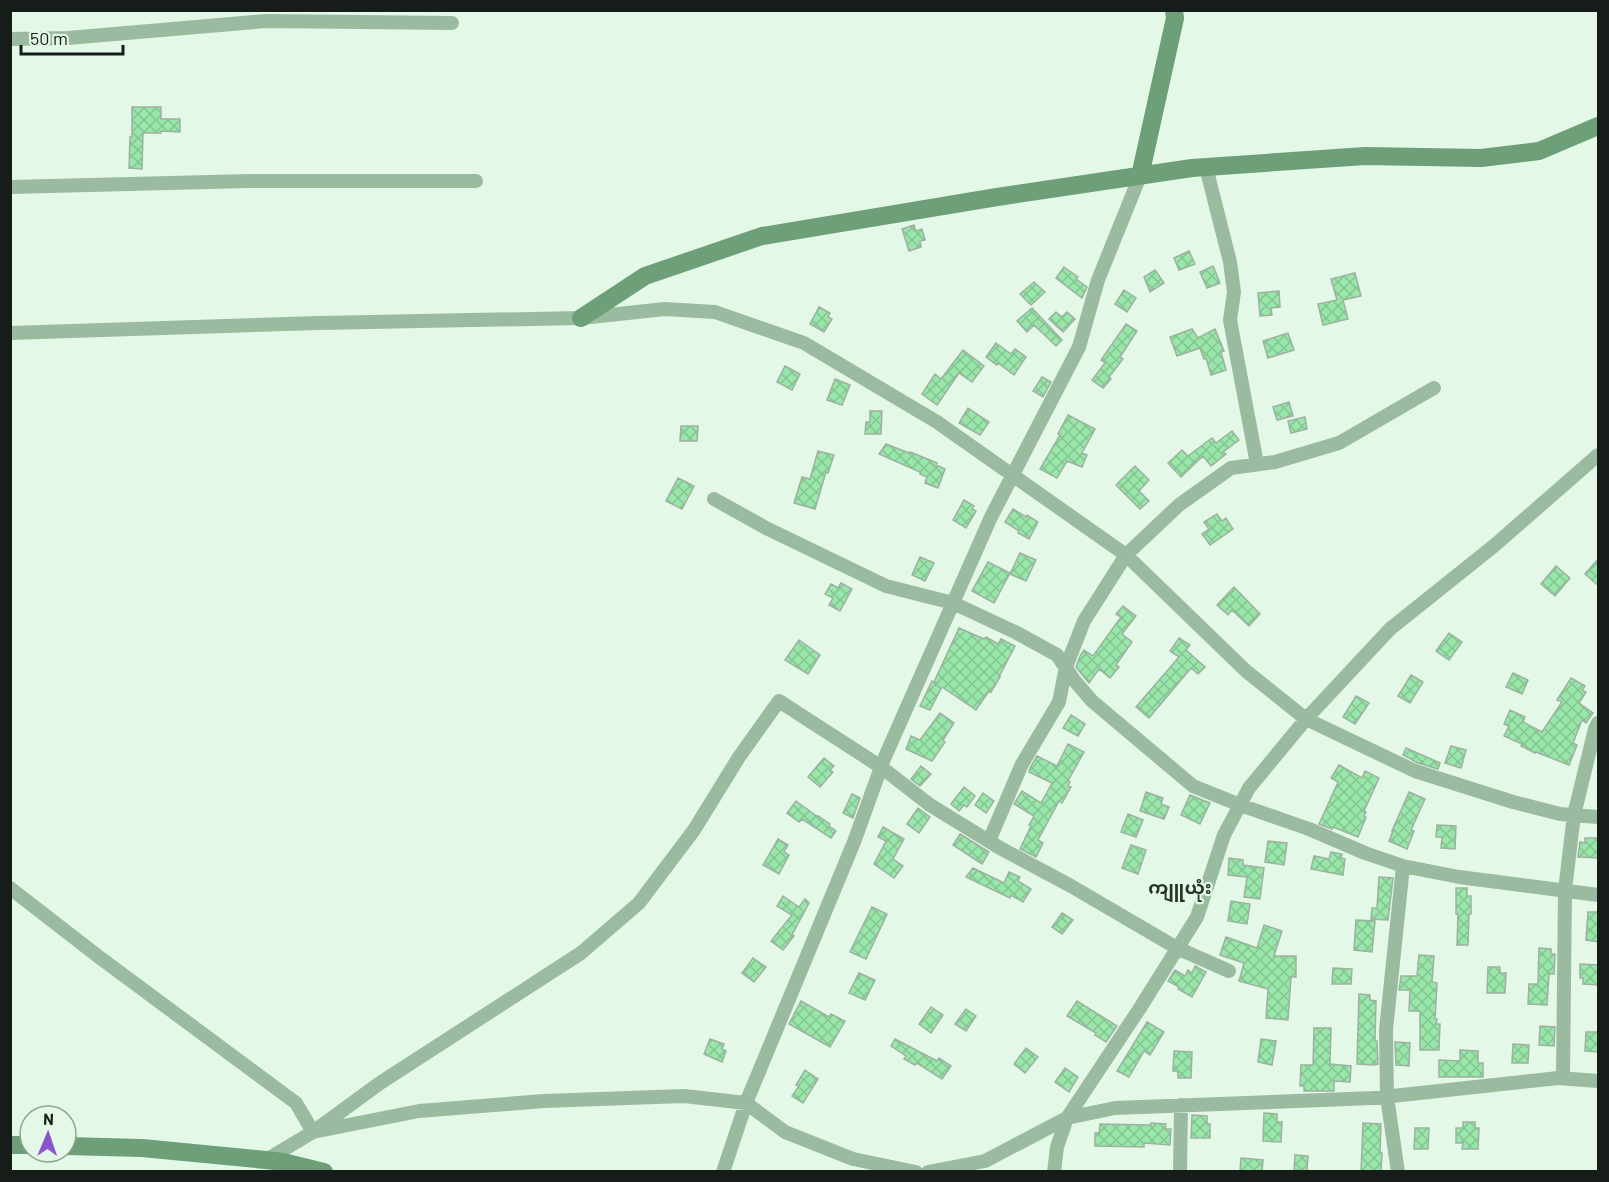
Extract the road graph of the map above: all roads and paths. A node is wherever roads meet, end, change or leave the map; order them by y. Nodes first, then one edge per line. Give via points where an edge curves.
1 (1174, 10) edge
2 (452, 23) dead end
3 (10, 39) edge
4 (1599, 126) edge
5 (1206, 167) junction
6 (1140, 176) junction
7 (476, 181) dead end
8 (10, 187) edge
9 (581, 318) junction
10 (10, 333) edge
11 (1434, 388) dead end
12 (1599, 454) edge
13 (1257, 464) junction
14 (1013, 475) junction
15 (714, 499) dead end
16 (1126, 555) junction
17 (953, 603) junction
18 (1066, 667) junction
19 (1306, 719) junction
20 (1599, 723) edge
21 (881, 767) junction
22 (1240, 806) junction
23 (1574, 815) junction
24 (1599, 817) edge
25 (989, 841) junction
26 (1403, 866) junction
27 (10, 888) edge
28 (1565, 890) junction
29 (1599, 895) edge
30 (1177, 948) junction
31 (1229, 971) dead end
32 (1563, 1078) junction
33 (1599, 1081) edge
34 (1387, 1097) junction
35 (746, 1103) junction
36 (1181, 1105) junction
37 (1067, 1118) junction
38 (313, 1132) junction
39 (78, 1146) edge
40 (266, 1160) junction
41 (324, 1172) edge
42 (723, 1172) edge
43 (916, 1172) edge
44 (928, 1172) edge
45 (1053, 1172) edge
46 (1180, 1172) edge
47 (1398, 1172) edge

1 - 6 street
2 - 3 street via 266,21 68,38
4 - 5 street via 1539,151 1481,158 1365,156
5 - 6 street
5 - 13 street via 1230,262 1234,292 1230,320
6 - 9 street via 762,237 645,276
6 - 14 street via 1098,280 1079,347
7 - 8 street
9 - 10 street
9 - 14 street via 665,309 715,312 804,343 937,422
11 - 13 street via 1339,443
12 - 19 street via 1496,545 1390,629
13 - 16 street via 1231,468 1179,505
14 - 16 street
14 - 17 street
15 - 17 street via 886,586
16 - 18 street via 1084,621
16 - 19 street via 1246,671
17 - 18 street via 1057,655
17 - 21 street
18 - 22 street via 1092,701 1193,786
18 - 25 street via 1059,702 1022,764
19 - 22 street
19 - 23 street via 1415,771 1513,802
20 - 23 street
21 - 25 street via 930,805
21 - 35 street
21 - 38 street via 779,701 694,830 639,903 581,953 390,1076
22 - 26 street
22 - 30 street via 1224,835 1197,917
23 - 24 street
23 - 28 street
25 - 30 street
26 - 28 street
26 - 34 street via 1386,1030
27 - 38 street via 296,1103
28 - 29 street
28 - 32 street
30 - 31 street
30 - 37 street
32 - 33 street
32 - 34 street
34 - 36 street
34 - 47 street
35 - 38 street via 684,1096 544,1101 420,1111
35 - 42 street
35 - 43 street via 785,1132 853,1159
36 - 37 street via 1115,1108
36 - 46 street
37 - 44 street via 985,1161
37 - 45 street
38 - 40 street
39 - 40 street
40 - 41 street

